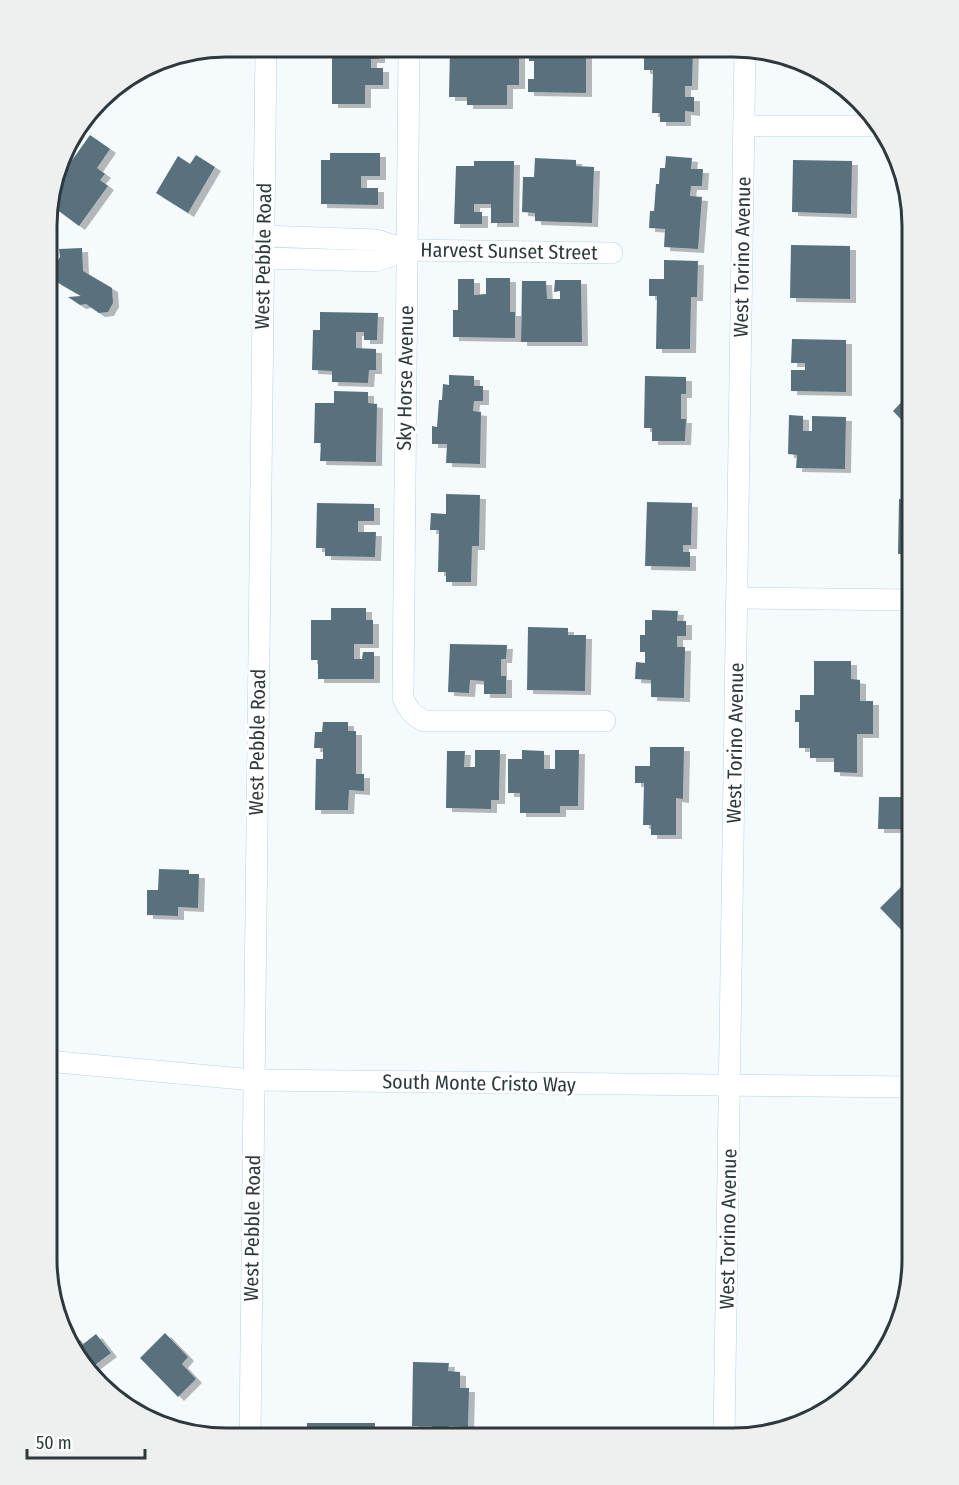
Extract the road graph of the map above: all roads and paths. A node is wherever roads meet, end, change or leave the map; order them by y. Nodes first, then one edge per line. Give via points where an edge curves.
1 (266, 57) edge
2 (409, 57) edge
3 (745, 58) edge
4 (744, 126) junction
5 (869, 126) edge
6 (264, 236) junction
7 (407, 250) junction
8 (612, 253) dead end
9 (263, 258) junction
10 (737, 598) junction
11 (902, 600) edge
12 (605, 721) dead end
13 (57, 1063) edge
14 (253, 1080) junction
15 (730, 1085) junction
16 (902, 1087) edge
17 (249, 1428) edge
18 (724, 1428) edge

1 - 6 street, West Pebble Road
2 - 7 street, Sky Horse Avenue
3 - 4 street, West Torino Avenue
4 - 5 street
4 - 10 street, West Torino Avenue
6 - 7 street, Harvest Sunset Street via 376,240
6 - 9 street, West Pebble Road
7 - 8 street, Harvest Sunset Street
7 - 9 street, Harvest Sunset Street via 376,261
7 - 12 street, Sky Horse Avenue via 402,686 407,708 424,721
9 - 14 street, West Pebble Road
10 - 11 street
10 - 15 street, West Torino Avenue
13 - 14 street, South Monte Cristo Way
14 - 15 street, South Monte Cristo Way
14 - 17 street, West Pebble Road
15 - 16 street, South Monte Cristo Way
15 - 18 street, West Torino Avenue

